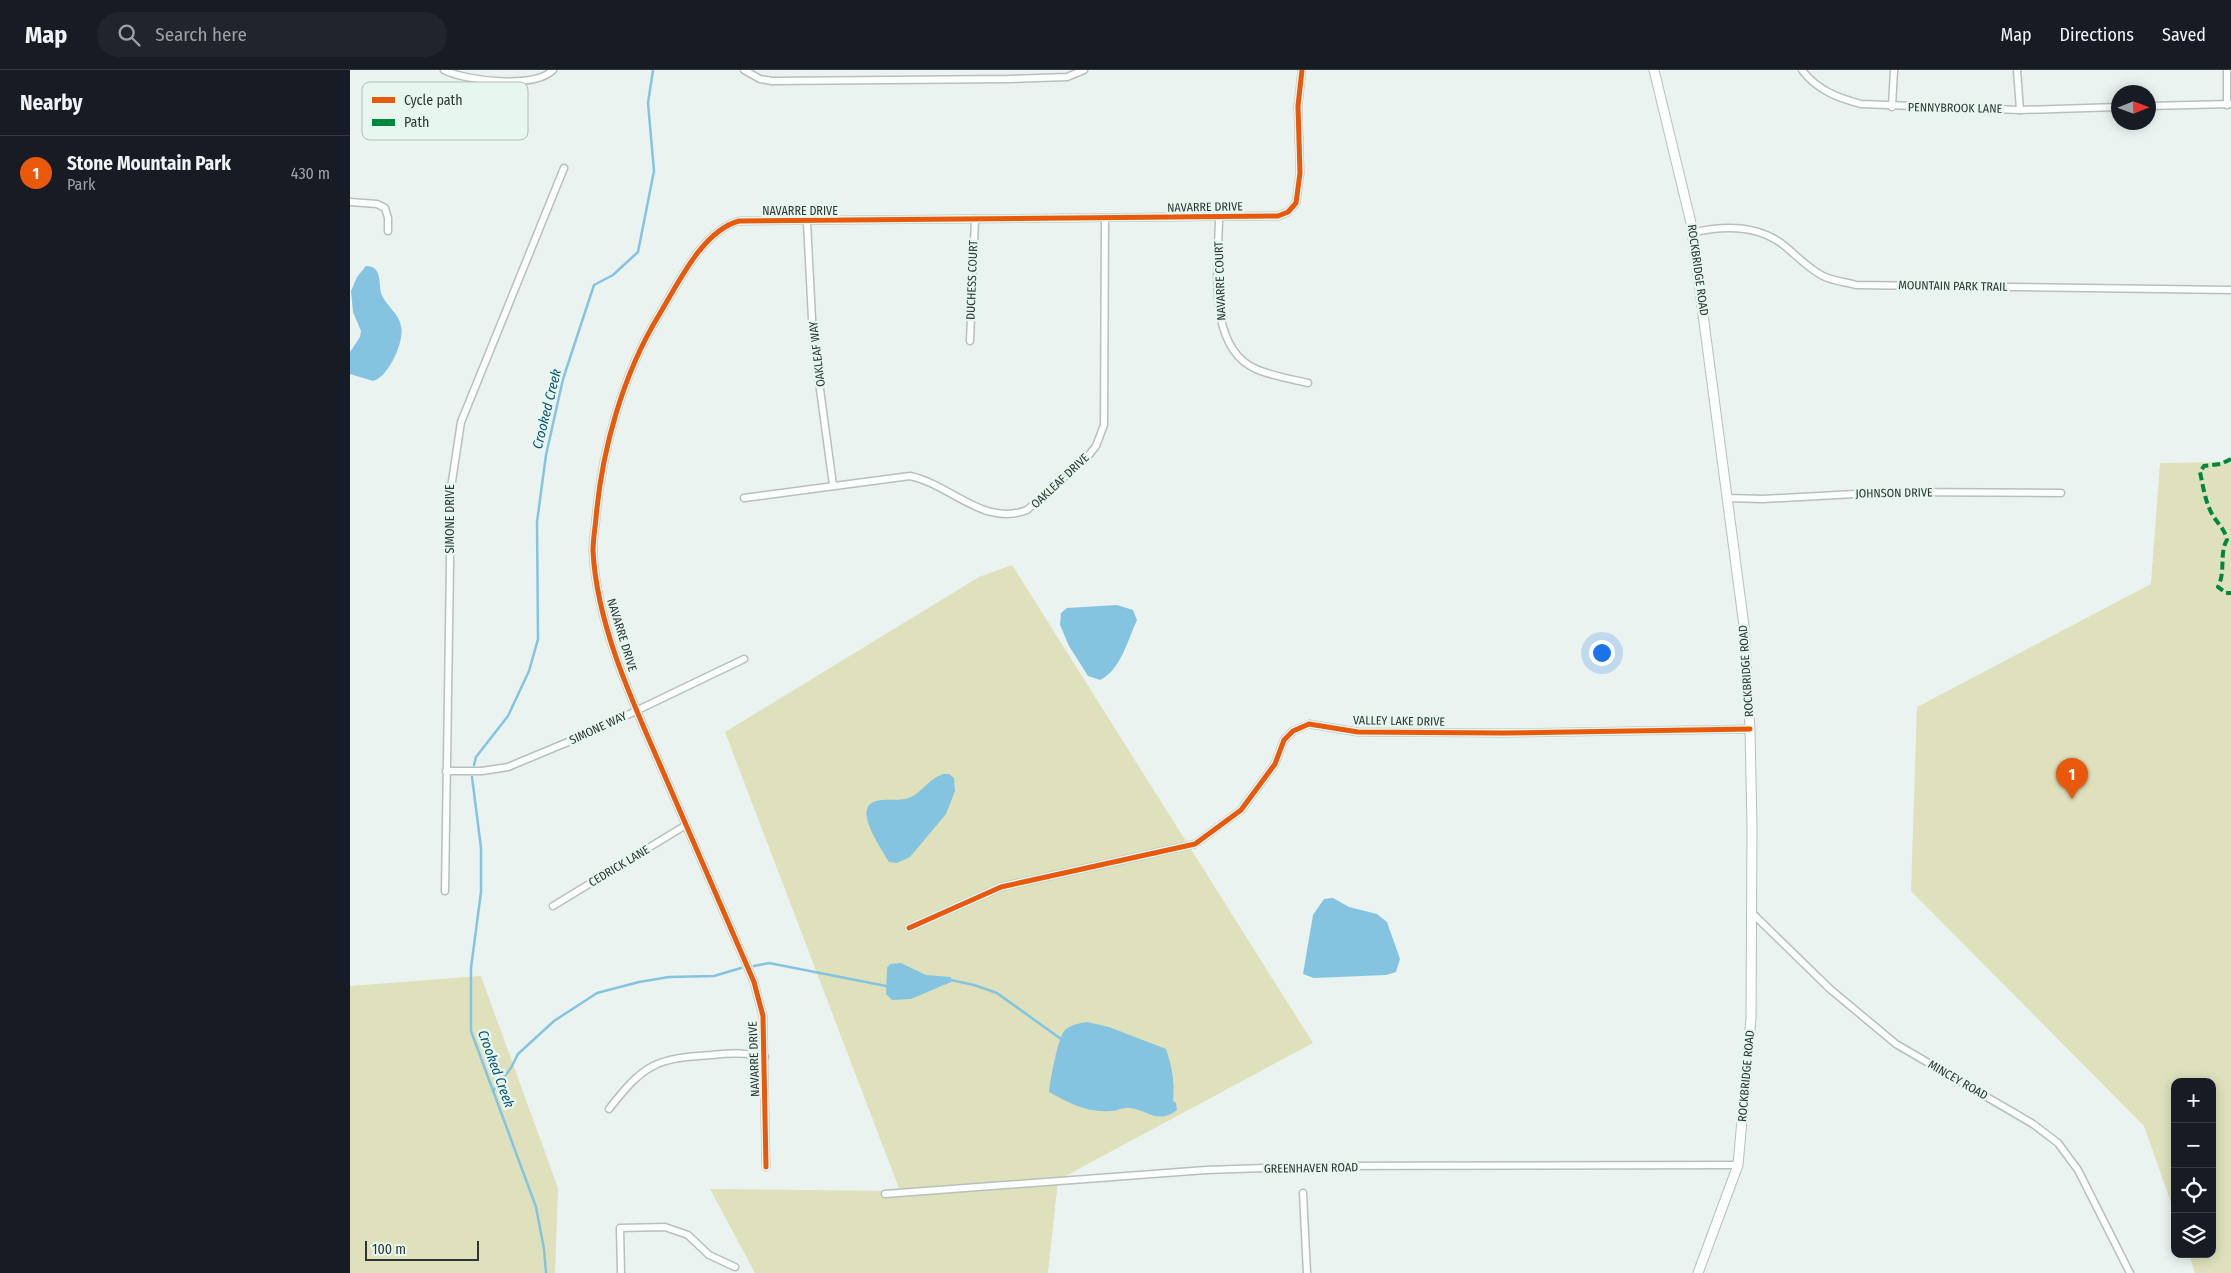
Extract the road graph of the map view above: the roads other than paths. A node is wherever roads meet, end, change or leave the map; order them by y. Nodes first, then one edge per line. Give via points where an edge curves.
1 (444, 70) edge
2 (552, 70) edge
3 (744, 70) edge
4 (1084, 70) edge
5 (1302, 70) edge
6 (1654, 70) edge
7 (1802, 70) edge
8 (1894, 70) edge
9 (2017, 70) edge
10 (2227, 70) edge
11 (2229, 104) edge
12 (2156, 106) edge
13 (1892, 107) junction
14 (2111, 107) edge
15 (2020, 110) junction
16 (564, 168) dead end
17 (350, 202) edge
18 (1219, 216) junction
19 (1105, 219) junction
20 (975, 220) junction
21 (807, 222) junction
22 (388, 231) dead end
23 (1691, 233) junction
24 (2231, 290) edge
25 (970, 341) dead end
26 (1308, 383) dead end
27 (833, 485) junction
28 (2061, 493) dead end
29 (744, 498) dead end
30 (1727, 498) junction
31 (744, 659) dead end
32 (636, 710) junction
33 (1750, 729) junction
34 (446, 771) junction
35 (686, 825) junction
36 (445, 891) dead end
37 (553, 906) dead end
38 (1752, 914) junction
39 (909, 928) dead end
40 (765, 1057) junction
41 (609, 1109) dead end
42 (1738, 1165) junction
43 (766, 1168) dead end
44 (1303, 1193) dead end
45 (885, 1194) dead end
46 (735, 1267) dead end
47 (621, 1273) edge
48 (1307, 1273) edge
49 (1698, 1273) edge
50 (2130, 1273) edge

1 - 2 street via 456,75 498,81 540,78
3 - 4 street via 760,79 782,81 1008,80 1067,77
5 - 18 street, NAVARRE DRIVE via 1298,106 1300,173 1296,203 1288,212 1278,216
6 - 23 main road, ROCKBRIDGE ROAD
7 - 13 street, PENNYBROOK LANE via 1819,87 1839,98
8 - 13 street
9 - 15 street
10 - 11 street
11 - 12 street
13 - 15 street, PENNYBROOK LANE
14 - 15 street, PENNYBROOK LANE
16 - 34 street, SIMONE DRIVE via 460,422 449,501
17 - 22 street via 378,204 385,208
18 - 19 street, NAVARRE DRIVE
18 - 26 street, NAVARRE COURT via 1219,313 1225,336 1255,369
19 - 20 street, NAVARRE DRIVE
19 - 27 street, OAKLEAF DRIVE via 1106,413 1101,436 1089,455 1028,510 1005,516 983,510 928,480 910,476
20 - 21 street, NAVARRE DRIVE
20 - 25 street, DUCHESS COURT
21 - 27 street, OAKLEAF WAY via 813,338
21 - 32 street, NAVARRE DRIVE via 739,221 728,224 711,237 654,322 619,406 602,473 593,549 605,621
23 - 24 street, MOUNTAIN PARK TRAIL via 1706,229 1742,228 1762,232 1824,276 1856,284
23 - 30 main road, ROCKBRIDGE ROAD
27 - 29 street, OAKLEAF DRIVE
28 - 30 street, JOHNSON DRIVE via 1891,492
30 - 33 main road, ROCKBRIDGE ROAD via 1744,626
31 - 32 street, SIMONE WAY
32 - 34 street, SIMONE WAY via 508,767
32 - 35 street, NAVARRE DRIVE
33 - 38 main road, ROCKBRIDGE ROAD
33 - 39 street, VALLEY LAKE DRIVE via 1358,732 1309,724 1293,731 1284,740 1275,764 1242,810 1195,844 1001,886
34 - 36 street, SIMONE DRIVE
35 - 37 street, CEDRICK LANE
35 - 40 street, NAVARRE DRIVE via 754,982 763,1016
38 - 42 main road, ROCKBRIDGE ROAD via 1751,1018
38 - 50 street, MINCEY ROAD via 1830,989 1896,1044 2033,1124 2058,1143 2078,1170
40 - 41 street via 736,1053 675,1057 660,1062 628,1085
40 - 43 street, NAVARRE DRIVE
42 - 45 street, GREENHAVEN ROAD via 1319,1166 1206,1170
42 - 49 main road, ROCKBRIDGE ROAD
44 - 48 street
46 - 47 street via 709,1254 680,1232 665,1227 620,1228

